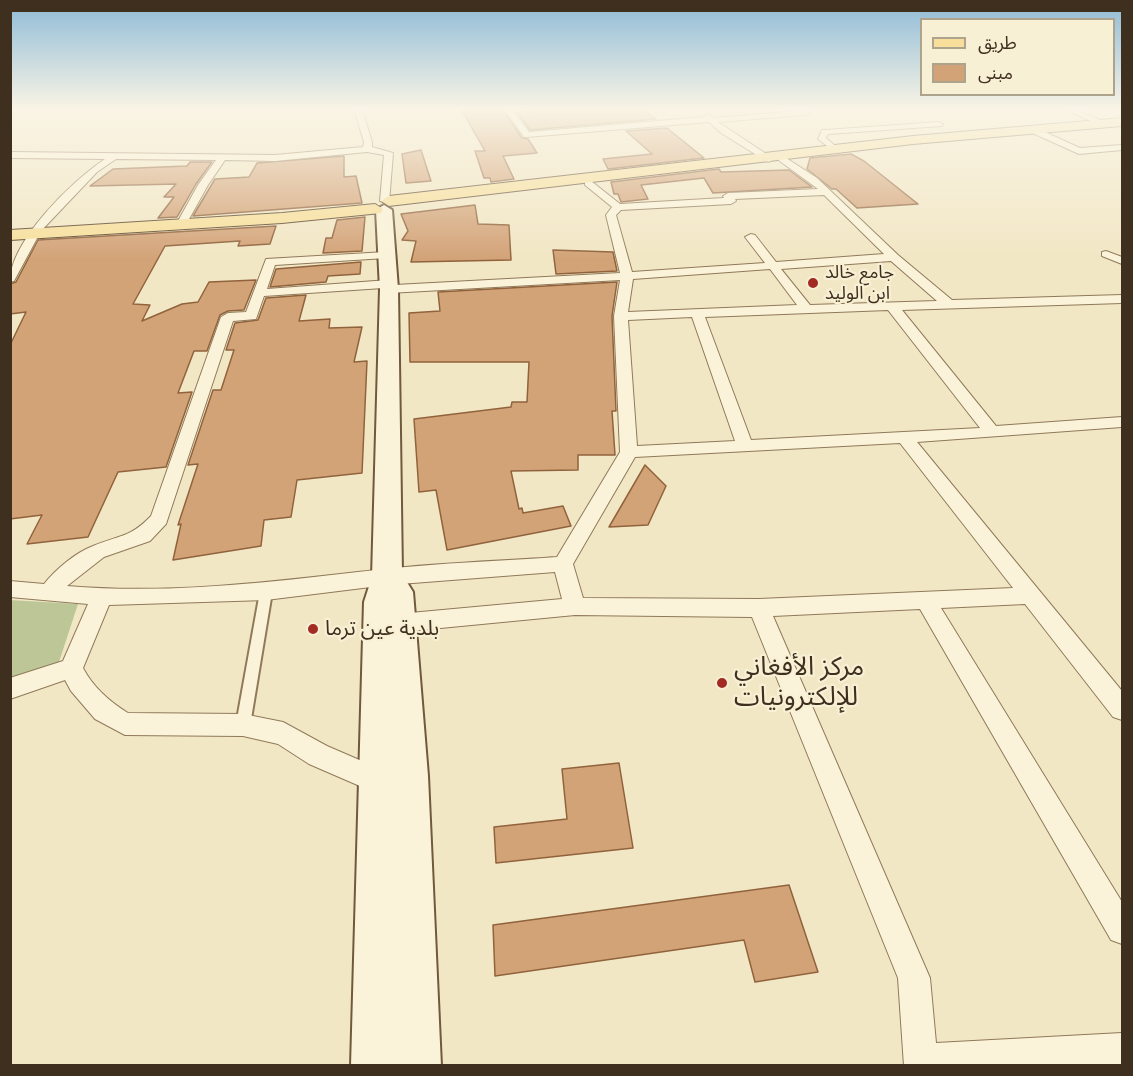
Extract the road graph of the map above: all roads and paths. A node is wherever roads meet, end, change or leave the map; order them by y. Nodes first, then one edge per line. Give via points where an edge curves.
1 (109, 159) edge
2 (221, 159) edge
3 (388, 159) edge
4 (764, 159) edge
5 (767, 159) edge
6 (776, 159) edge
7 (588, 183) junction
8 (826, 192) junction
9 (383, 205) junction
10 (618, 207) junction
11 (306, 214) junction
12 (183, 221) junction
13 (35, 232) junction
14 (10, 233) edge
15 (751, 237) dead end
16 (1106, 254) dead end
17 (386, 255) junction
18 (894, 257) junction
19 (1122, 261) edge
20 (773, 265) junction
21 (627, 276) junction
22 (10, 278) edge
23 (389, 287) junction
24 (259, 293) junction
25 (1122, 299) edge
26 (947, 303) junction
27 (891, 305) junction
28 (806, 309) junction
29 (697, 313) junction
30 (621, 316) junction
31 (1122, 422) edge
32 (992, 432) junction
33 (904, 437) junction
34 (745, 446) junction
35 (629, 452) junction
36 (563, 564) junction
37 (387, 577) junction
38 (10, 589) edge
39 (50, 591) junction
40 (266, 592) junction
41 (1030, 595) junction
42 (102, 597) junction
43 (926, 601) junction
44 (575, 606) junction
45 (759, 608) junction
46 (399, 623) junction
47 (71, 668) junction
48 (10, 689) edge
49 (1122, 709) edge
50 (243, 726) junction
51 (376, 780) junction
52 (1122, 929) edge
53 (1122, 1050) edge
54 (920, 1063) edge
55 (376, 1065) edge
56 (416, 1065) edge

1 - 13 street
2 - 12 street
3 - 9 street
4 - 9 main road
5 - 7 main road
6 - 8 street via 814,180
7 - 9 main road
7 - 10 street
8 - 10 street via 728,196 731,201
8 - 18 street
9 - 11 main road
9 - 17 street
10 - 21 street via 611,215
11 - 12 main road
11 - 13 main road
12 - 13 main road
13 - 14 main road
13 - 22 street via 24,251 22,264
15 - 20 street
16 - 19 street
17 - 23 street
17 - 24 street via 270,262
18 - 20 street
18 - 26 street
20 - 21 street
20 - 28 street
21 - 23 street
21 - 30 street
23 - 24 street
23 - 37 street
24 - 39 street via 251,316 228,317 159,519 143,536 98,552 62,577
25 - 26 street
26 - 27 street
27 - 28 street
27 - 32 street
28 - 29 street
29 - 30 street
29 - 34 street
30 - 35 street
31 - 32 street
32 - 33 street
33 - 34 street
33 - 41 street
34 - 35 street
35 - 36 street
36 - 37 street
36 - 44 street
37 - 40 street
37 - 46 street via 398,592
37 - 51 street via 380,602
38 - 39 street
39 - 42 street
40 - 42 street
40 - 50 lane
41 - 43 street
41 - 49 street
42 - 47 street
43 - 45 street
43 - 52 street
44 - 45 street
44 - 46 street
45 - 54 street via 914,978
46 - 56 street via 409,776
47 - 48 street
47 - 50 street via 79,684 104,711 126,724
50 - 51 street via 283,734 318,755
51 - 55 street
53 - 54 street

